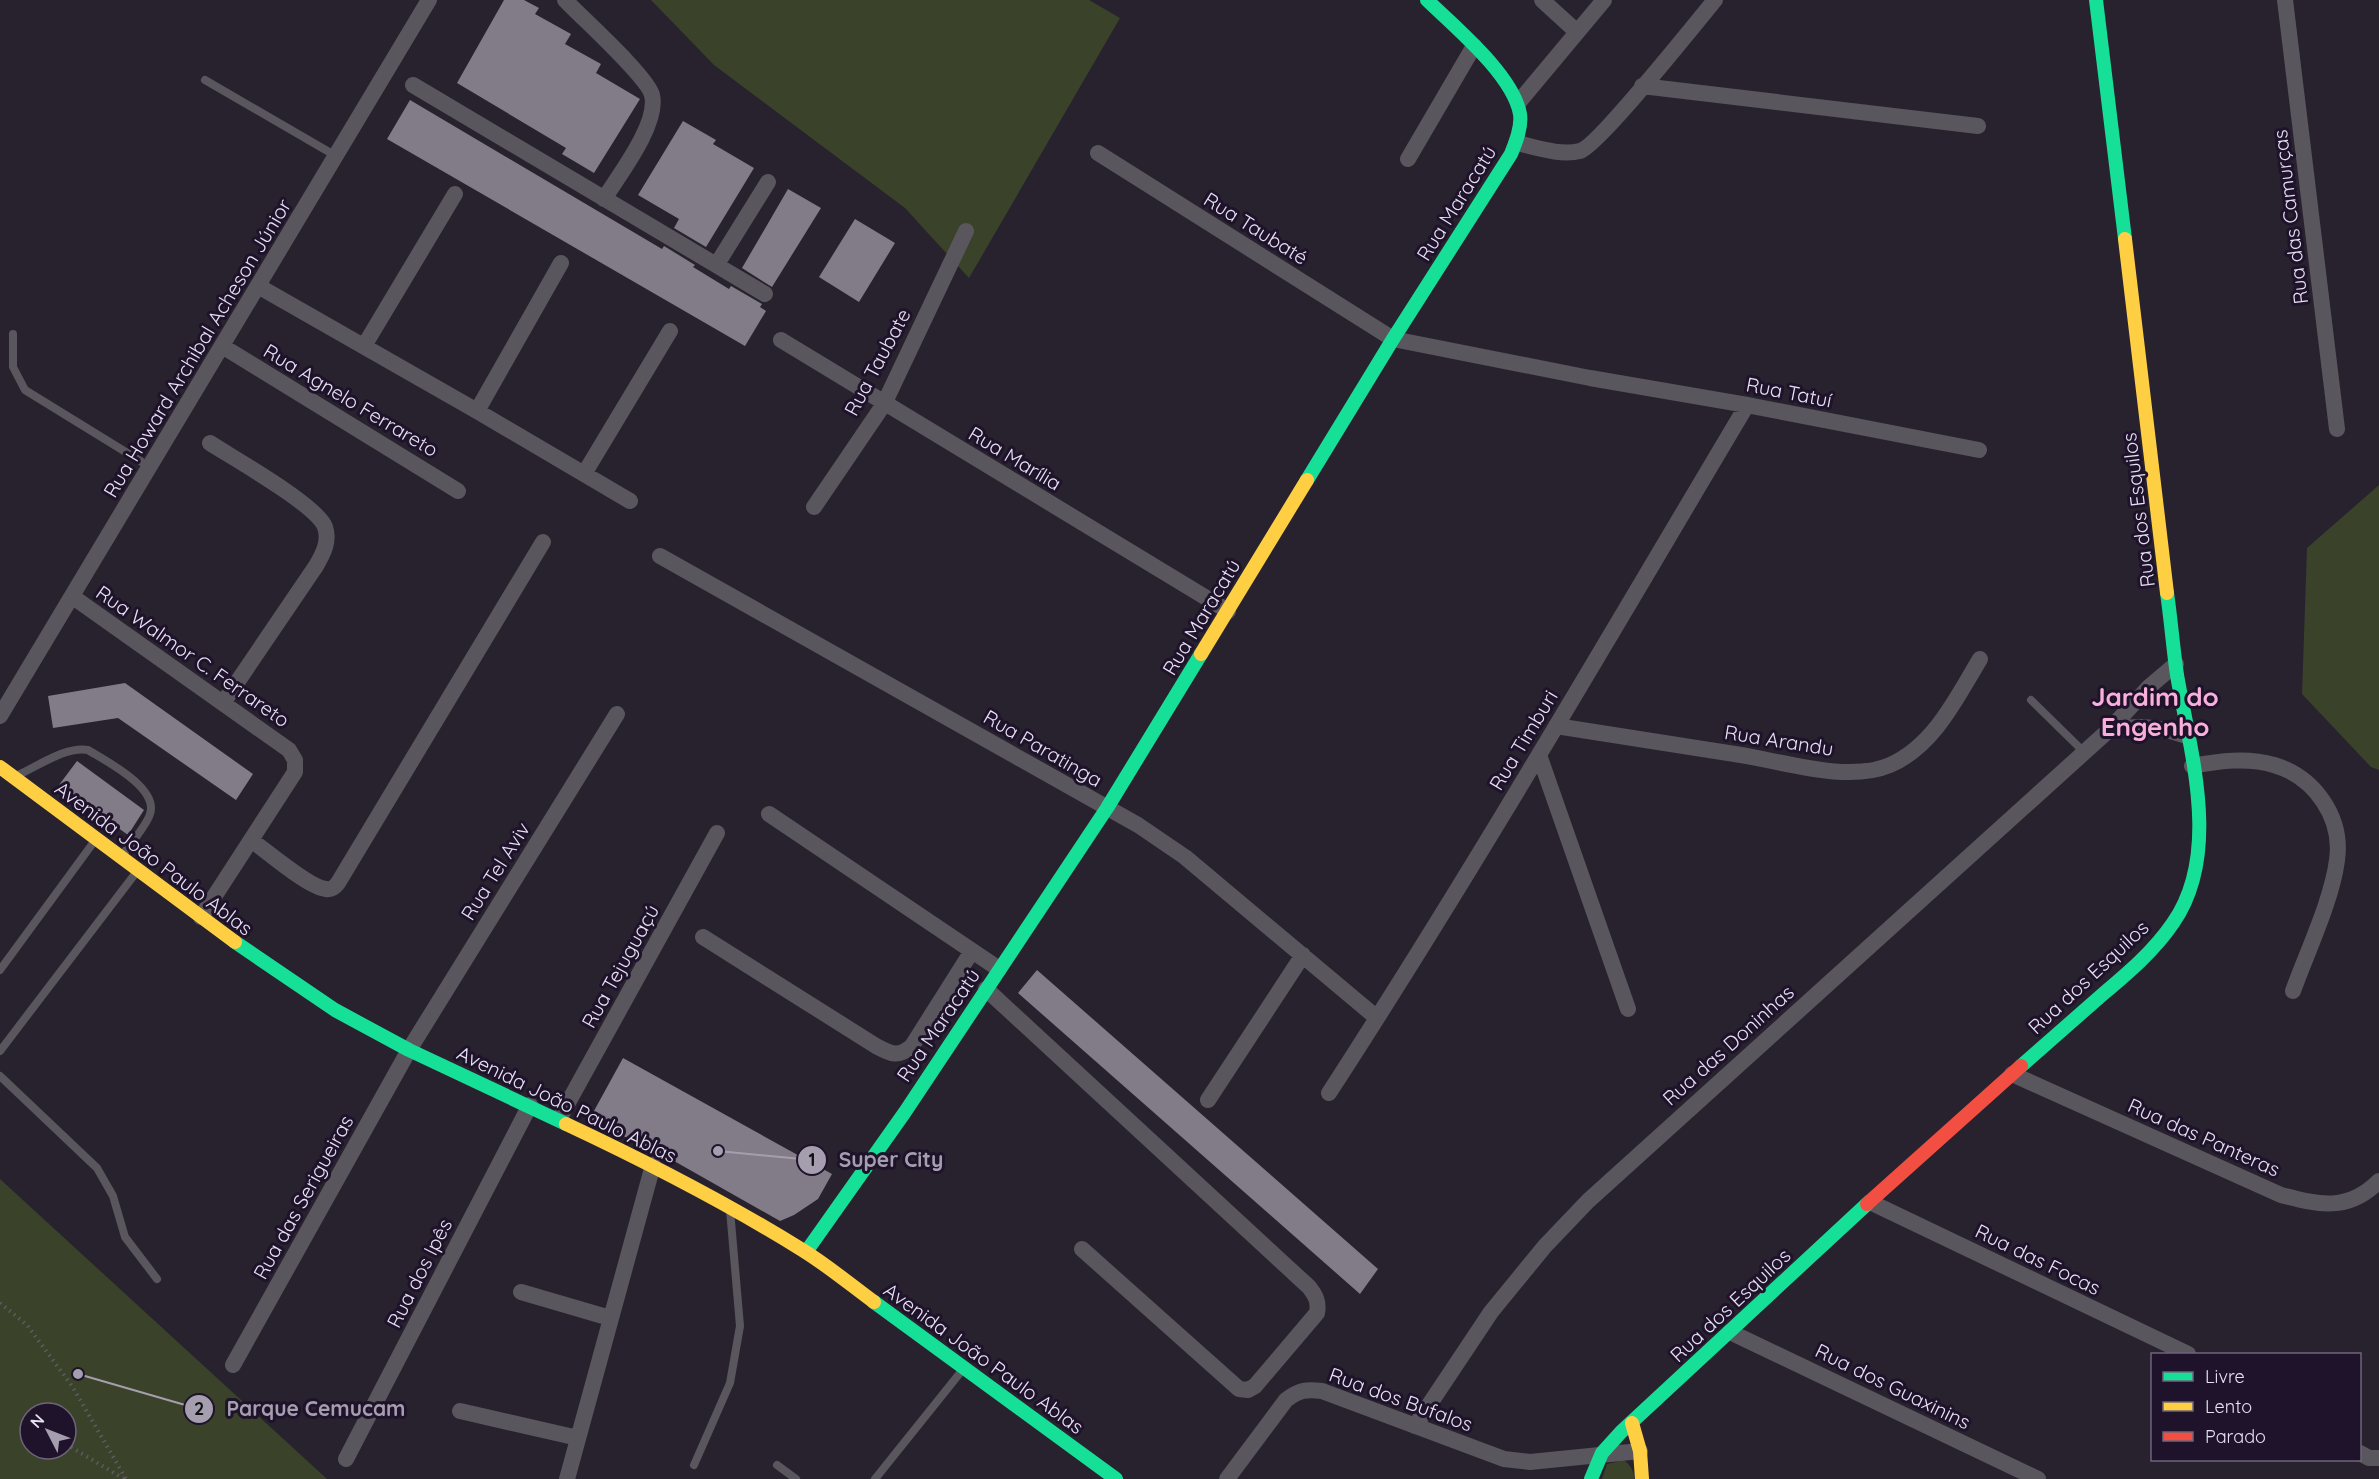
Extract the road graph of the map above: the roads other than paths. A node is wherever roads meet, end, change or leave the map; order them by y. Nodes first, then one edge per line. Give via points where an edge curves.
1 (429, 0) edge
2 (565, 0) edge
3 (1427, 0) edge
4 (1542, 0) edge
5 (1604, 0) edge
6 (1715, 0) edge
7 (2096, 0) edge
8 (2285, 0) edge
9 (1577, 32) junction
10 (1474, 46) junction
11 (205, 80) dead end
12 (413, 86) dead end
13 (1642, 86) junction
14 (1518, 103) junction
15 (1978, 126) dead end
16 (1516, 143) junction
17 (1098, 153) dead end
18 (336, 156) junction
19 (1408, 159) dead end
20 (768, 182) dead end
21 (455, 194) dead end
22 (604, 199) junction
23 (966, 231) dead end
24 (561, 263) dead end
25 (717, 264) junction
26 (258, 286) junction
27 (765, 294) dead end
28 (670, 331) dead end
29 (13, 334) dead end
30 (1393, 339) junction
31 (781, 340) dead end
32 (222, 346) junction
33 (364, 346) junction
34 (884, 404) junction
35 (1747, 405) junction
36 (477, 411) junction
37 (2337, 429) dead end
38 (210, 443) dead end
39 (1979, 450) dead end
40 (150, 467) junction
41 (584, 474) junction
42 (458, 490) dead end
43 (630, 501) dead end
44 (814, 507) dead end
45 (543, 542) dead end
46 (660, 556) dead end
47 (72, 597) junction
48 (1228, 611) junction
49 (1980, 658) dead end
50 (2176, 664) junction
51 (2031, 700) dead end
52 (223, 703) junction
53 (617, 714) dead end
54 (0, 716) edge
55 (1556, 726) junction
56 (2109, 730) junction
57 (2187, 736) junction
58 (2084, 752) junction
59 (1539, 755) junction
60 (2192, 766) junction
61 (0, 767) edge
62 (14, 777) junction
63 (1107, 808) junction
64 (769, 814) dead end
65 (717, 833) dead end
66 (96, 839) junction
67 (251, 840) junction
68 (121, 857) junction
69 (138, 869) junction
70 (201, 917) junction
71 (703, 937) dead end
72 (972, 951) junction
73 (1303, 955) junction
74 (999, 969) junction
75 (0, 970) edge
76 (986, 989) junction
77 (2293, 991) dead end
78 (1628, 1009) dead end
79 (1377, 1018) junction
80 (409, 1050) junction
81 (0, 1051) edge
82 (2012, 1074) junction
83 (0, 1076) edge
84 (1329, 1093) dead end
85 (1208, 1100) dead end
86 (530, 1105) junction
87 (559, 1119) junction
88 (652, 1165) junction
89 (2379, 1180) edge
90 (1870, 1202) junction
91 (730, 1207) junction
92 (1082, 1249) dead end
93 (806, 1252) junction
94 (157, 1279) dead end
95 (521, 1292) dead end
96 (610, 1318) junction
97 (1730, 1332) junction
98 (2186, 1353) edge
99 (233, 1365) dead end
100 (964, 1368) junction
101 (460, 1411) dead end
102 (1632, 1423) junction
103 (1415, 1426) junction
104 (578, 1437) junction
105 (1640, 1451) junction
106 (1602, 1453) junction
107 (2361, 1454) edge
108 (2379, 1458) edge
109 (346, 1459) dead end
110 (694, 1465) dead end
111 (777, 1465) dead end
112 (567, 1479) edge
113 (796, 1479) edge
114 (875, 1479) edge
115 (1115, 1479) edge
116 (1227, 1479) edge
117 (1591, 1479) edge
118 (1642, 1479) edge
119 (2038, 1479) edge

1 - 18 street, Rua Howard Archibal Acheson Júnior
2 - 22 street via 639,75 652,95 645,132
3 - 10 street
4 - 9 street
5 - 9 street
6 - 13 street
7 - 50 street, Rua dos Esquilos
8 - 37 street, Rua das Camurças
9 - 14 street
10 - 14 street
10 - 19 street
11 - 18 lane
12 - 22 street
13 - 15 street
13 - 16 street via 1582,151 1567,153
14 - 16 street, Rua Maracatú via 1521,116
16 - 30 street, Rua Maracatú
17 - 30 street, Rua Taubaté
18 - 26 street, Rua Howard Archibal Acheson Júnior
20 - 25 street
21 - 33 street
22 - 25 street
23 - 34 street, Rua Taubate
24 - 36 street
25 - 27 street
26 - 32 street, Rua Howard Archibal Acheson Júnior
26 - 33 street
28 - 41 street
29 - 40 lane via 13,367 25,390
30 - 35 street, Rua Tatuí
30 - 48 street, Rua Maracatú
31 - 34 street, Rua Marília
32 - 40 street, Rua Howard Archibal Acheson Júnior
32 - 42 street, Rua Agnelo Ferrareto
33 - 36 street
34 - 44 street, Rua Taubate
34 - 48 street, Rua Marília
35 - 39 street, Rua Tatuí
35 - 55 street, Rua Timburi
36 - 41 street
38 - 52 street via 309,508 325,527 326,542 316,566
40 - 47 street, Rua Howard Archibal Acheson Júnior
41 - 43 street
45 - 67 street via 333,889 311,884
46 - 63 street, Rua Paratinga
47 - 52 street, Rua Walmor C. Ferrareto
47 - 54 street, Rua Howard Archibal Acheson Júnior
48 - 63 street, Rua Maracatú
49 - 55 street, Rua Arandu via 1943,721 1913,751 1889,766 1859,772 1810,770 1755,757
50 - 56 street, Rua das Doninhas
50 - 57 street, Rua dos Esquilos
51 - 58 lane
52 - 67 street, Rua Walmor C. Ferrareto via 289,750 296,760 295,772
53 - 80 street, Rua Tel Aviv
55 - 59 street, Rua Timburi
56 - 57 street via 2141,725
56 - 58 street, Rua das Doninhas
57 - 60 street, Rua dos Esquilos
58 - 103 street, Rua das Doninhas via 1588,1201 1491,1312
59 - 78 street
59 - 79 street, Rua Timburi
60 - 77 street via 2222,760 2275,765 2309,785 2332,815 2338,857 2334,879
60 - 82 street, Rua dos Esquilos via 2199,827 2196,863 2191,890 2178,916 2130,971
61 - 62 street, Avenida João Paulo Ablas
62 - 66 street, Avenida João Paulo Ablas
62 - 68 lane via 80,749 88,750 135,780 151,803 150,814
63 - 73 street, Rua Paratinga via 1185,857
63 - 74 street, Rua Maracatú
64 - 72 street
65 - 87 street, Rua Tejuguaçú
66 - 68 street, Avenida João Paulo Ablas
66 - 75 lane
67 - 70 street
68 - 69 street, Avenida João Paulo Ablas
69 - 70 street, Avenida João Paulo Ablas
69 - 81 lane
70 - 80 street, Avenida João Paulo Ablas via 335,1010
71 - 72 street via 876,1046 896,1054 912,1046
72 - 74 street
73 - 79 street, Rua Paratinga
73 - 85 street
74 - 76 street, Rua Maracatú
76 - 92 street via 1309,1287 1316,1296 1317,1314 1255,1386 1239,1389
76 - 93 street, Rua Maracatú
79 - 84 street, Rua Timburi
80 - 86 street, Avenida João Paulo Ablas
80 - 99 street, Rua das Serigueiras
82 - 89 street, Rua das Panteras via 2281,1195 2313,1204 2336,1204 2359,1197
82 - 90 street, Rua dos Esquilos
83 - 94 lane via 97,1168 113,1196 125,1237
86 - 87 street, Avenida João Paulo Ablas
86 - 109 street, Rua dos Ipês
87 - 88 street, Avenida João Paulo Ablas
88 - 91 street, Avenida João Paulo Ablas
88 - 96 street
90 - 97 street, Rua dos Esquilos
90 - 98 street, Rua das Focas
91 - 93 street, Avenida João Paulo Ablas
91 - 110 lane via 740,1326 730,1383
93 - 100 street, Avenida João Paulo Ablas
95 - 96 street
96 - 104 street
97 - 102 street, Rua dos Esquilos
97 - 119 street, Rua dos Guaxinins
100 - 114 lane
100 - 115 street, Avenida João Paulo Ablas
101 - 104 street
102 - 105 street
102 - 106 street, Rua dos Esquilos
103 - 106 street, Rua dos Bufalos via 1504,1459 1530,1462
103 - 116 street, Rua dos Bufalos via 1322,1392 1298,1390 1274,1414
104 - 112 street
105 - 106 street, Rua dos Bufalos
105 - 118 street
106 - 117 street, Rua dos Esquilos
107 - 108 street
111 - 113 lane

